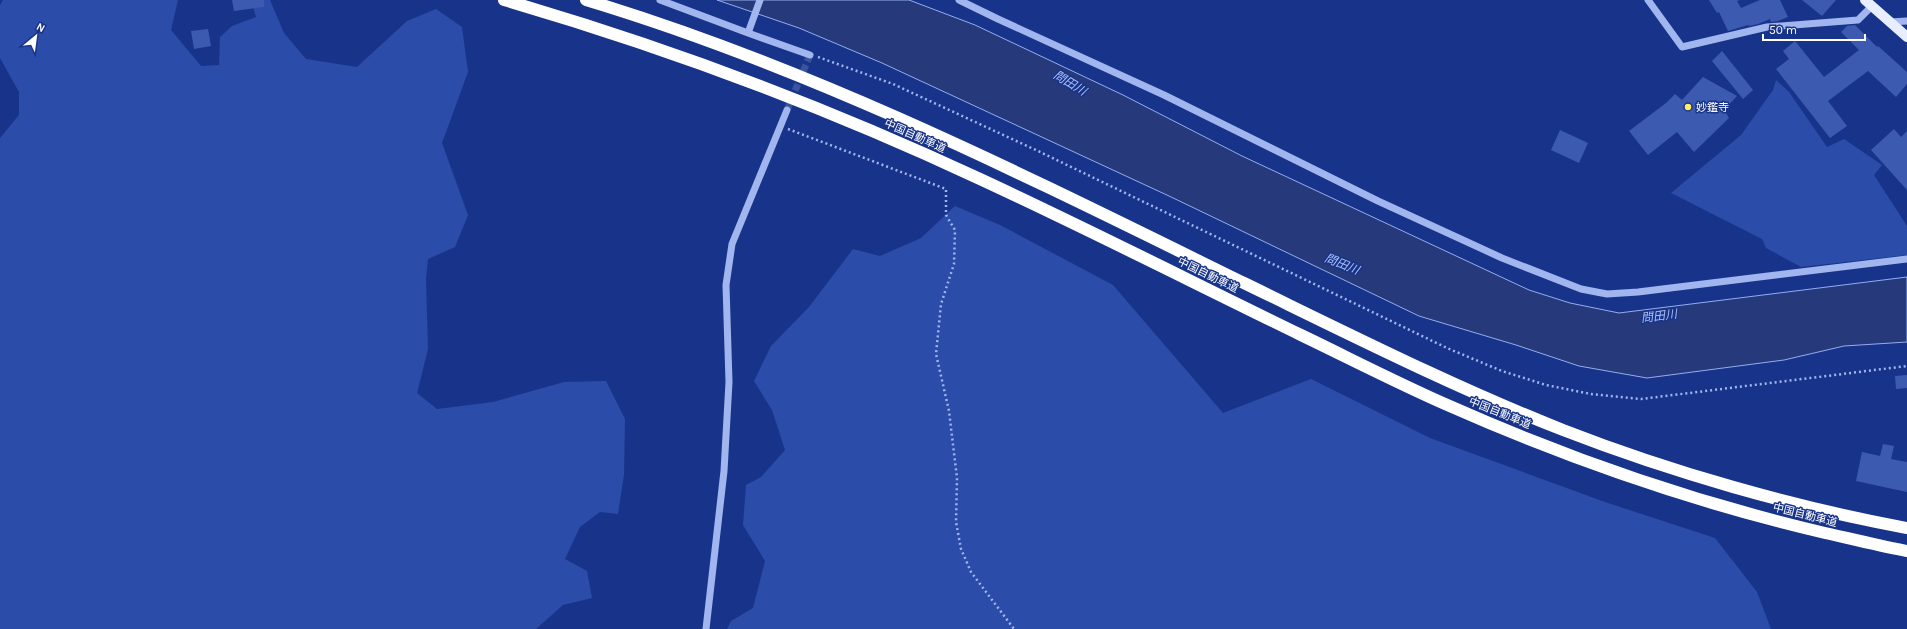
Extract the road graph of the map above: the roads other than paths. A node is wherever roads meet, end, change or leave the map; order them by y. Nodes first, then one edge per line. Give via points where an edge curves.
1 (504, 0) edge
2 (586, 0) edge
3 (660, 0) edge
4 (760, 0) edge
5 (960, 0) edge
6 (1648, 0) edge
7 (1869, 3) edge
8 (1907, 21) edge
9 (1890, 22) junction
10 (748, 33) junction
11 (1907, 37) edge
12 (810, 55) road end
13 (788, 110) tunnel mouth
14 (1907, 259) edge
15 (1907, 528) edge
16 (1907, 551) edge
17 (706, 629) edge

1 - 16 highway, 中国自動車道 via 676,53 853,123 979,178 1451,407 1554,449 1662,487 1772,520
2 - 15 highway, 中国自動車道 via 684,33 868,105 1044,186 1453,383 1563,430 1675,469 1778,499
3 - 10 street
4 - 10 street
5 - 14 street via 1164,95 1370,198 1502,258 1581,289 1607,294 1638,292
6 - 7 street via 1682,47 1767,27 1858,20
7 - 9 main road
8 - 9 street
9 - 11 main road
10 - 12 street
13 - 17 street via 732,244 726,285 729,382 724,471

